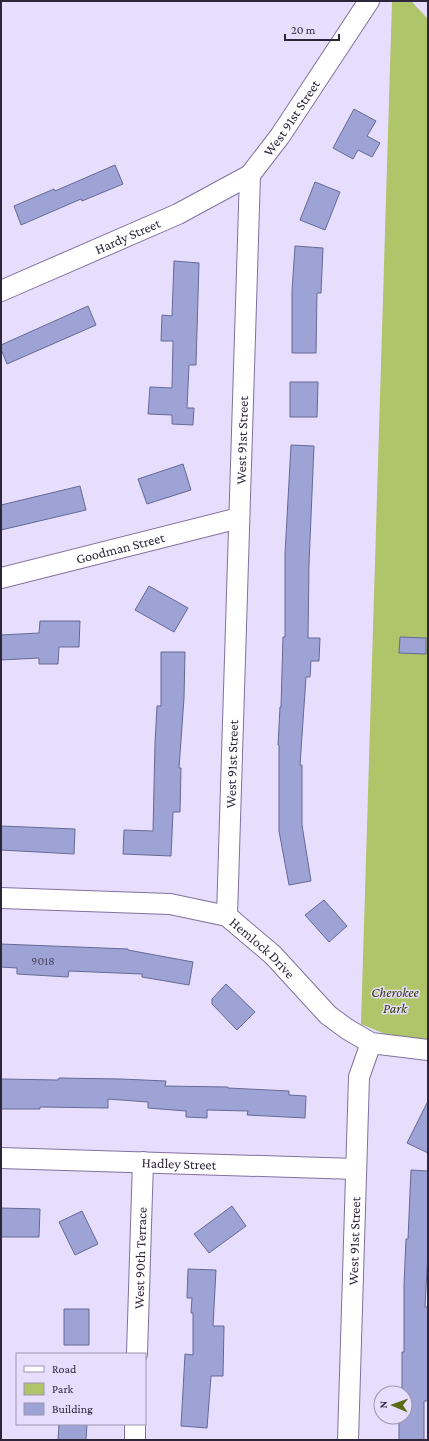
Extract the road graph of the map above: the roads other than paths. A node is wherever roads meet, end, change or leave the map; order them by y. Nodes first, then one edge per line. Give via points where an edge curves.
1 (369, 1) edge
2 (250, 175) junction
3 (1, 291) edge
4 (239, 518) junction
5 (1, 578) edge
6 (1, 898) edge
7 (227, 916) junction
8 (371, 1044) junction
9 (428, 1050) edge
10 (1, 1158) edge
11 (143, 1162) junction
12 (356, 1169) junction
13 (138, 1353) edge
14 (135, 1425) edge
15 (135, 1440) edge
16 (348, 1440) edge

1 - 2 street, West 91st Street via 280,136
2 - 3 street, Hardy Street via 178,214
2 - 4 street, West 91st Street
4 - 5 street, Goodman Street
4 - 7 street, West 91st Street
6 - 7 street, Hemlock Drive via 170,904
7 - 8 street, Hemlock Drive via 273,955 328,1015
8 - 9 street, Hemlock Drive
8 - 12 street, West 91st Street via 359,1077
10 - 11 street, Hadley Street
11 - 12 street, Hadley Street
11 - 13 street, West 90th Terrace
12 - 16 street, West 91st Street
14 - 15 street

